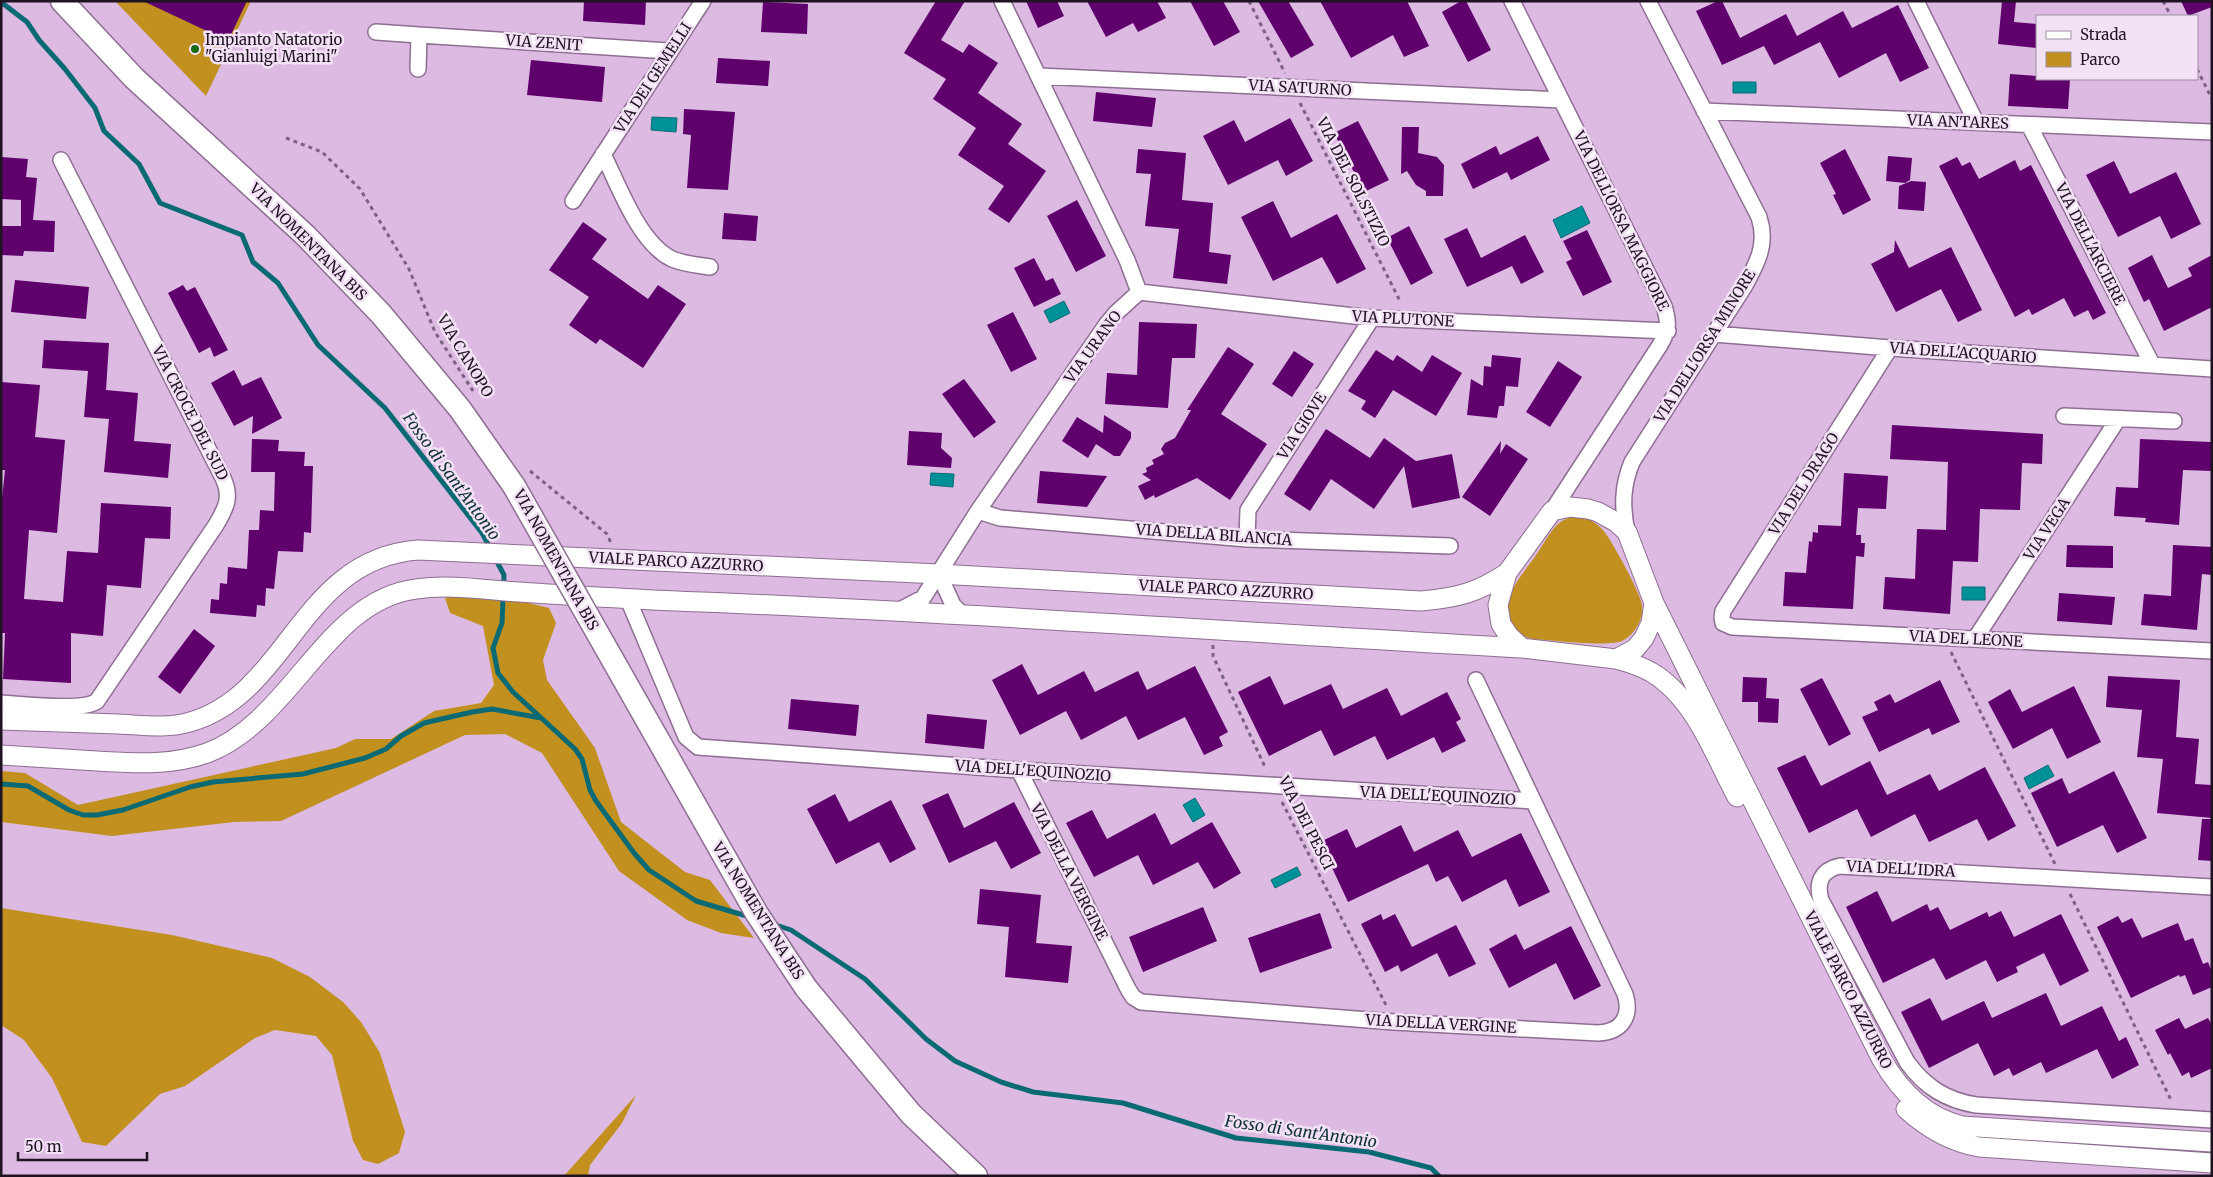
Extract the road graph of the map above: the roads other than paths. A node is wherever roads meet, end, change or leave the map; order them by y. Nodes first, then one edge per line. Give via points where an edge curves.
1 (62, 1) edge
2 (703, 1) edge
3 (1002, 1) edge
4 (1512, 1) edge
5 (1648, 1) edge
6 (1916, 1) edge
7 (376, 32) dead end
8 (419, 35) junction
9 (669, 51) junction
10 (418, 69) dead end
11 (1039, 76) junction
12 (1561, 100) junction
13 (1704, 111) junction
14 (1976, 122) junction
15 (2029, 125) junction
16 (2212, 132) edge
17 (603, 154) junction
18 (61, 160) dead end
19 (573, 201) dead end
20 (710, 267) dead end
21 (1139, 292) junction
22 (1372, 318) junction
23 (1668, 331) junction
24 (1714, 334) junction
25 (1890, 348) junction
26 (2152, 364) junction
27 (2212, 369) edge
28 (2064, 416) dead end
29 (2118, 419) junction
30 (2174, 421) dead end
31 (978, 511) junction
32 (1552, 511) junction
33 (1627, 532) junction
34 (1247, 538) junction
35 (1450, 546) dead end
36 (1507, 573) junction
37 (939, 574) junction
38 (628, 600) junction
39 (1654, 603) junction
40 (900, 610) junction
41 (962, 614) junction
42 (1722, 621) joint
43 (1975, 639) junction
44 (1522, 648) junction
45 (2212, 651) edge
46 (1616, 659) junction
47 (1476, 680) dead end
48 (1, 703) edge
49 (1, 720) edge
50 (1, 755) edge
51 (1018, 770) junction
52 (1533, 801) junction
53 (2212, 887) edge
54 (2212, 1120) edge
55 (2212, 1142) edge
56 (2212, 1163) edge
57 (976, 1176) edge

1 - 57 main road, VIA NOMENTANA BIS, bridge via 134,78 305,235 381,314 460,410 514,486 757,914 806,988 911,1114
2 - 9 street, VIA DEI GEMELLI
3 - 11 street
4 - 12 street, VIA DELL'ORSA MAGGIORE
5 - 13 street, VIA DELL'ORSA MINORE
6 - 14 street
7 - 8 street, VIA ZENIT
8 - 9 street, VIA ZENIT
8 - 10 street
9 - 17 street, VIA DEI GEMELLI
11 - 12 street, VIA SATURNO
11 - 21 street via 1127,260
12 - 23 street, VIA DELL'ORSA MAGGIORE via 1664,306
13 - 14 street, VIA ANTARES
13 - 24 street, VIA DELL'ORSA MINORE via 1763,232 1762,249 1755,267
14 - 15 street, VIA ANTARES
15 - 16 street, VIA ANTARES
15 - 26 street, VIA DELL'ARCIERE
17 - 19 street, VIA DEI GEMELLI
17 - 20 street via 639,225 655,246 674,260
18 - 48 street, VIA CROCE DEL SUD via 223,478 228,502 216,525 97,701 76,706
21 - 22 street, VIA PLUTONE
21 - 31 street, VIA URANO via 1106,325
22 - 23 street, VIA PLUTONE
22 - 34 street, VIA GIOVE via 1248,510
23 - 32 street, VIA DELL'ORSA MAGGIORE
24 - 25 street, VIA DELL'ACQUARIO
24 - 33 street, VIA DELL'ORSA MINORE via 1632,462 1623,490
25 - 26 street, VIA DELL'ACQUARIO
25 - 42 street, VIA DEL DRAGO via 1723,611
26 - 27 street, VIA DELL'ACQUARIO
28 - 29 street
29 - 30 street
29 - 43 street, VIA VEGA
31 - 34 street, VIA DELLA BILANCIA via 1000,518
31 - 37 street, VIA URANO
32 - 33 street via 1588,508
32 - 36 street, VIALE PARCO AZZURRO
33 - 39 street, VIALE PARCO AZZURRO
34 - 35 street, VIA DELLA BILANCIA
36 - 37 street, VIALE PARCO AZZURRO via 1466,595 1421,602
36 - 44 street, VIALE PARCO AZZURRO via 1499,597 1498,615 1506,632
37 - 40 street, VIALE PARCO AZZURRO via 923,598
37 - 41 street via 953,605
37 - 49 street, VIALE PARCO AZZURRO via 400,551 359,568 323,596 243,693 217,711 189,723 153,726
38 - 40 street, VIALE PARCO AZZURRO
38 - 50 street, VIALE PARCO AZZURRO via 450,587 417,588 402,592 357,615 335,635 285,695 252,727 223,746 174,762 141,764
38 - 51 street, VIA DELL'EQUINOZIO via 686,737 698,747
39 - 46 street via 1651,623 1644,638 1635,649
39 - 55 street, VIALE PARCO AZZURRO via 1881,1058 1897,1083 1912,1098 1932,1114 1962,1126
40 - 41 street, VIALE PARCO AZZURRO
41 - 44 street, VIALE PARCO AZZURRO
42 - 43 street, VIA DEL LEONE via 1732,627
43 - 45 street, VIA DEL LEONE
44 - 46 street, VIALE PARCO AZZURRO
46 - 56 street, VIALE PARCO AZZURRO via 1652,672 1692,712 1881,1075 1897,1098 1926,1126 1951,1140 1984,1148
47 - 52 street, VIA DELLA VERGINE
51 - 52 street, VIA DELL'EQUINOZIO
51 - 52 street, VIA DELLA VERGINE via 1128,989 1137,1000 1394,1022 1601,1033 1617,1028 1626,1019 1625,994
53 - 54 street, VIA DELL'IDRA via 1840,866 1823,875 1818,891 1907,1062 1924,1082 1940,1094 1976,1105

